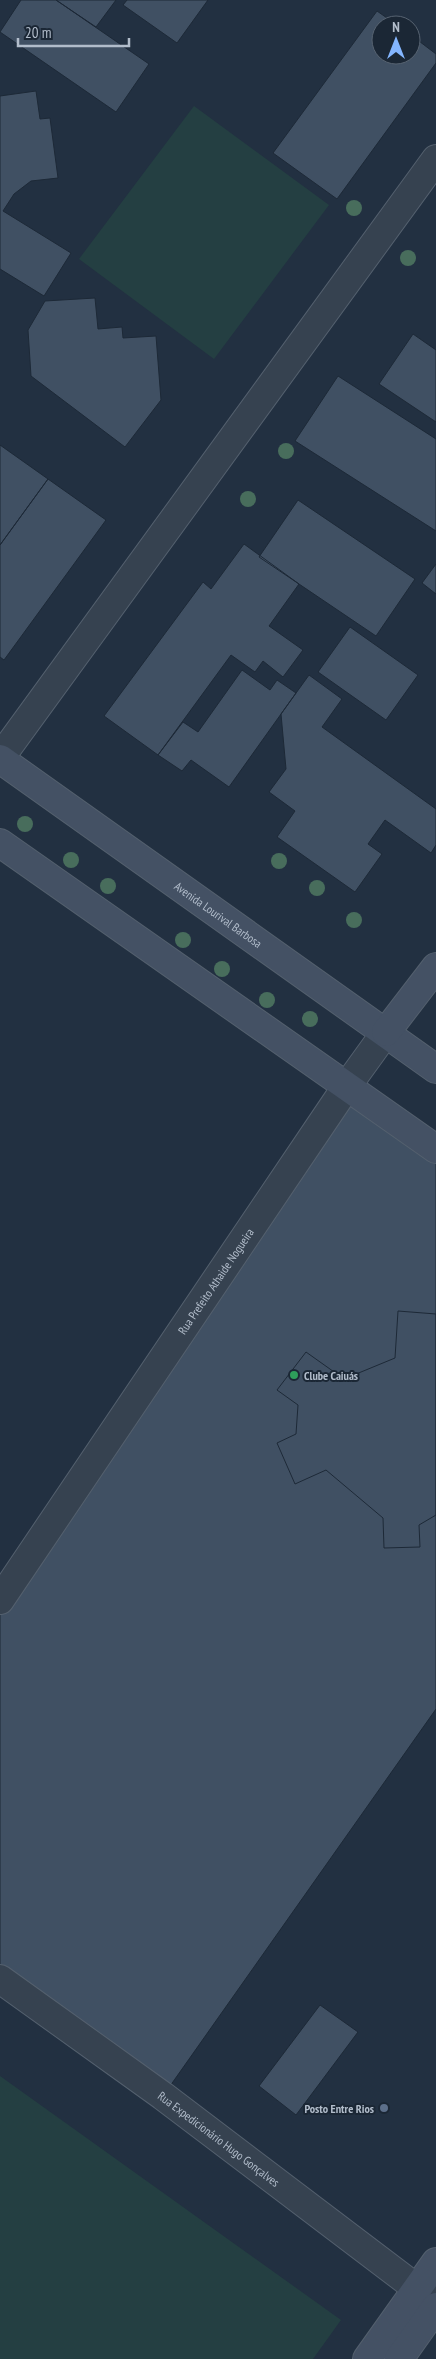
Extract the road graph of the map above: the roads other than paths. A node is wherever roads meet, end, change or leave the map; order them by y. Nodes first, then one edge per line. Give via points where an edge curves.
1 (436, 159) edge
2 (0, 758) edge
3 (0, 843) edge
4 (436, 966) edge
5 (386, 1032) junction
6 (436, 1068) edge
7 (347, 1086) junction
8 (436, 1149) edge
9 (0, 1600) edge
10 (0, 1979) edge
11 (436, 2262) edge
12 (429, 2300) edge
13 (367, 2359) edge
14 (399, 2359) edge

1 - 2 street
2 - 5 main road, Avenida Lourival Barbosa
3 - 7 main road
4 - 5 main road, Rua Prefeito Athaide Nogueira
5 - 6 main road, Avenida Lourival Barbosa
5 - 7 street, Rua Prefeito Athaide Nogueira
7 - 8 main road
7 - 9 street, Rua Prefeito Athaide Nogueira
10 - 12 street, Rua Expedicionário Hugo Gonçalves via 163,2096
11 - 12 main road
12 - 13 main road
12 - 14 main road

